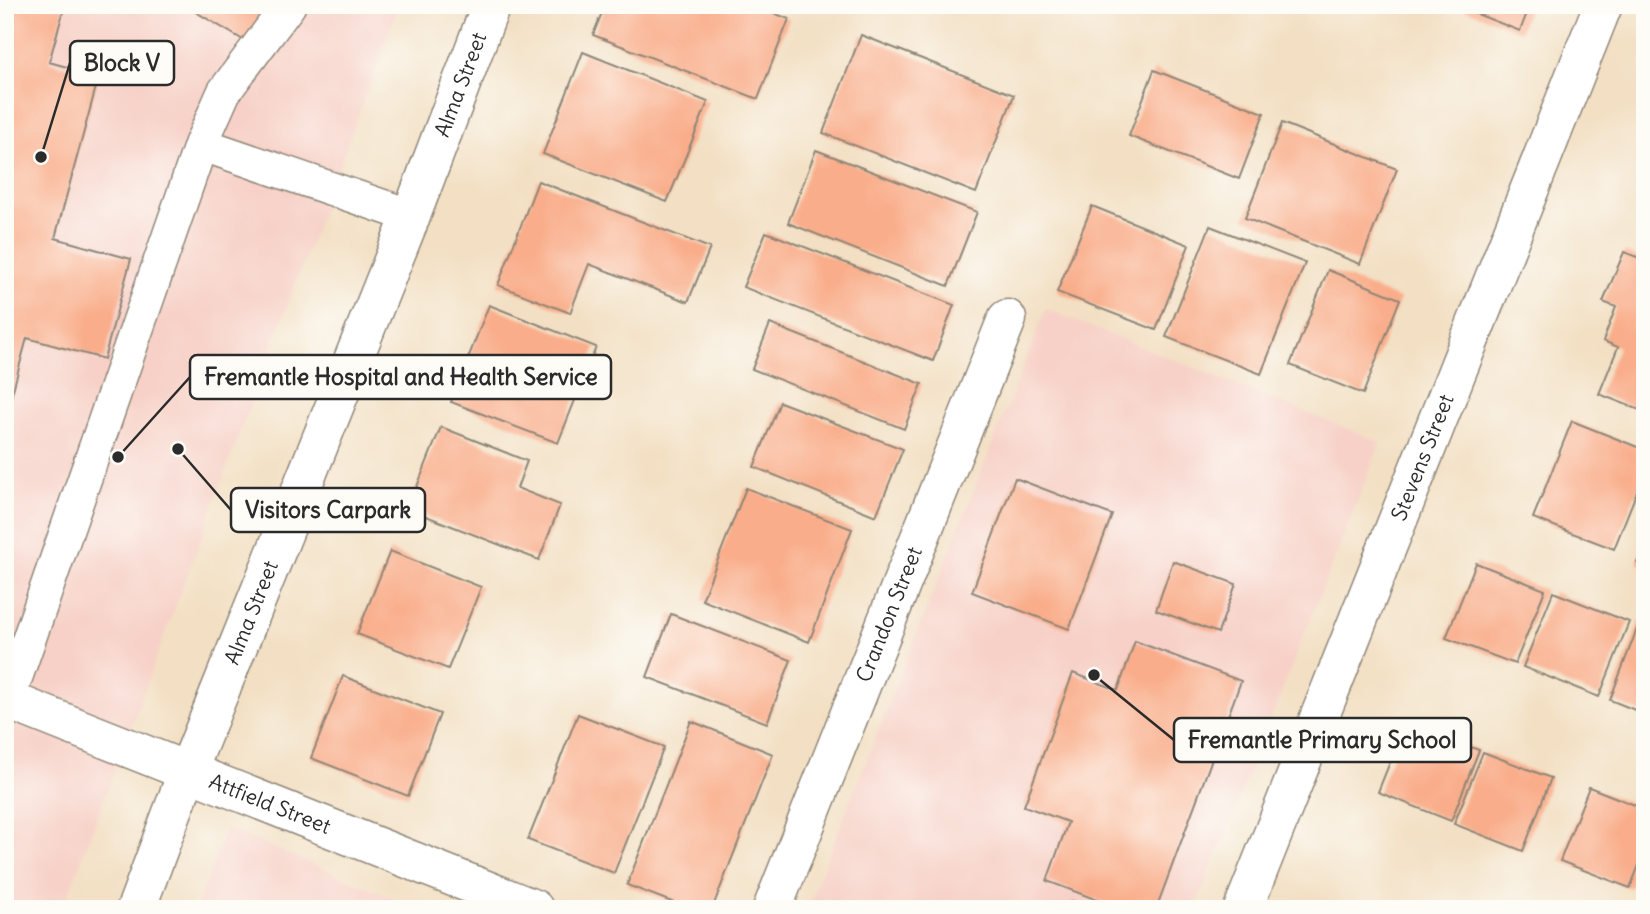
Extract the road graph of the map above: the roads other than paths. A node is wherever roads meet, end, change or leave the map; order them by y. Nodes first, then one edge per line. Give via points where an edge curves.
1 (289, 5) edge
2 (491, 5) edge
3 (1603, 5) edge
4 (201, 144) junction
5 (411, 216) junction
6 (1007, 319) dead end
7 (6, 703) edge
8 (187, 773) junction
9 (136, 909) edge
10 (534, 909) edge
11 (772, 909) edge
12 (1242, 909) edge

1 - 4 lane via 224,92
2 - 5 street, Alma Street
3 - 12 street, Stevens Street
4 - 5 lane
4 - 7 lane
5 - 8 street, Alma Street
6 - 11 street, Crandon Street
7 - 8 street, Attfield Street
8 - 9 street, Alma Street
8 - 10 street, Attfield Street

